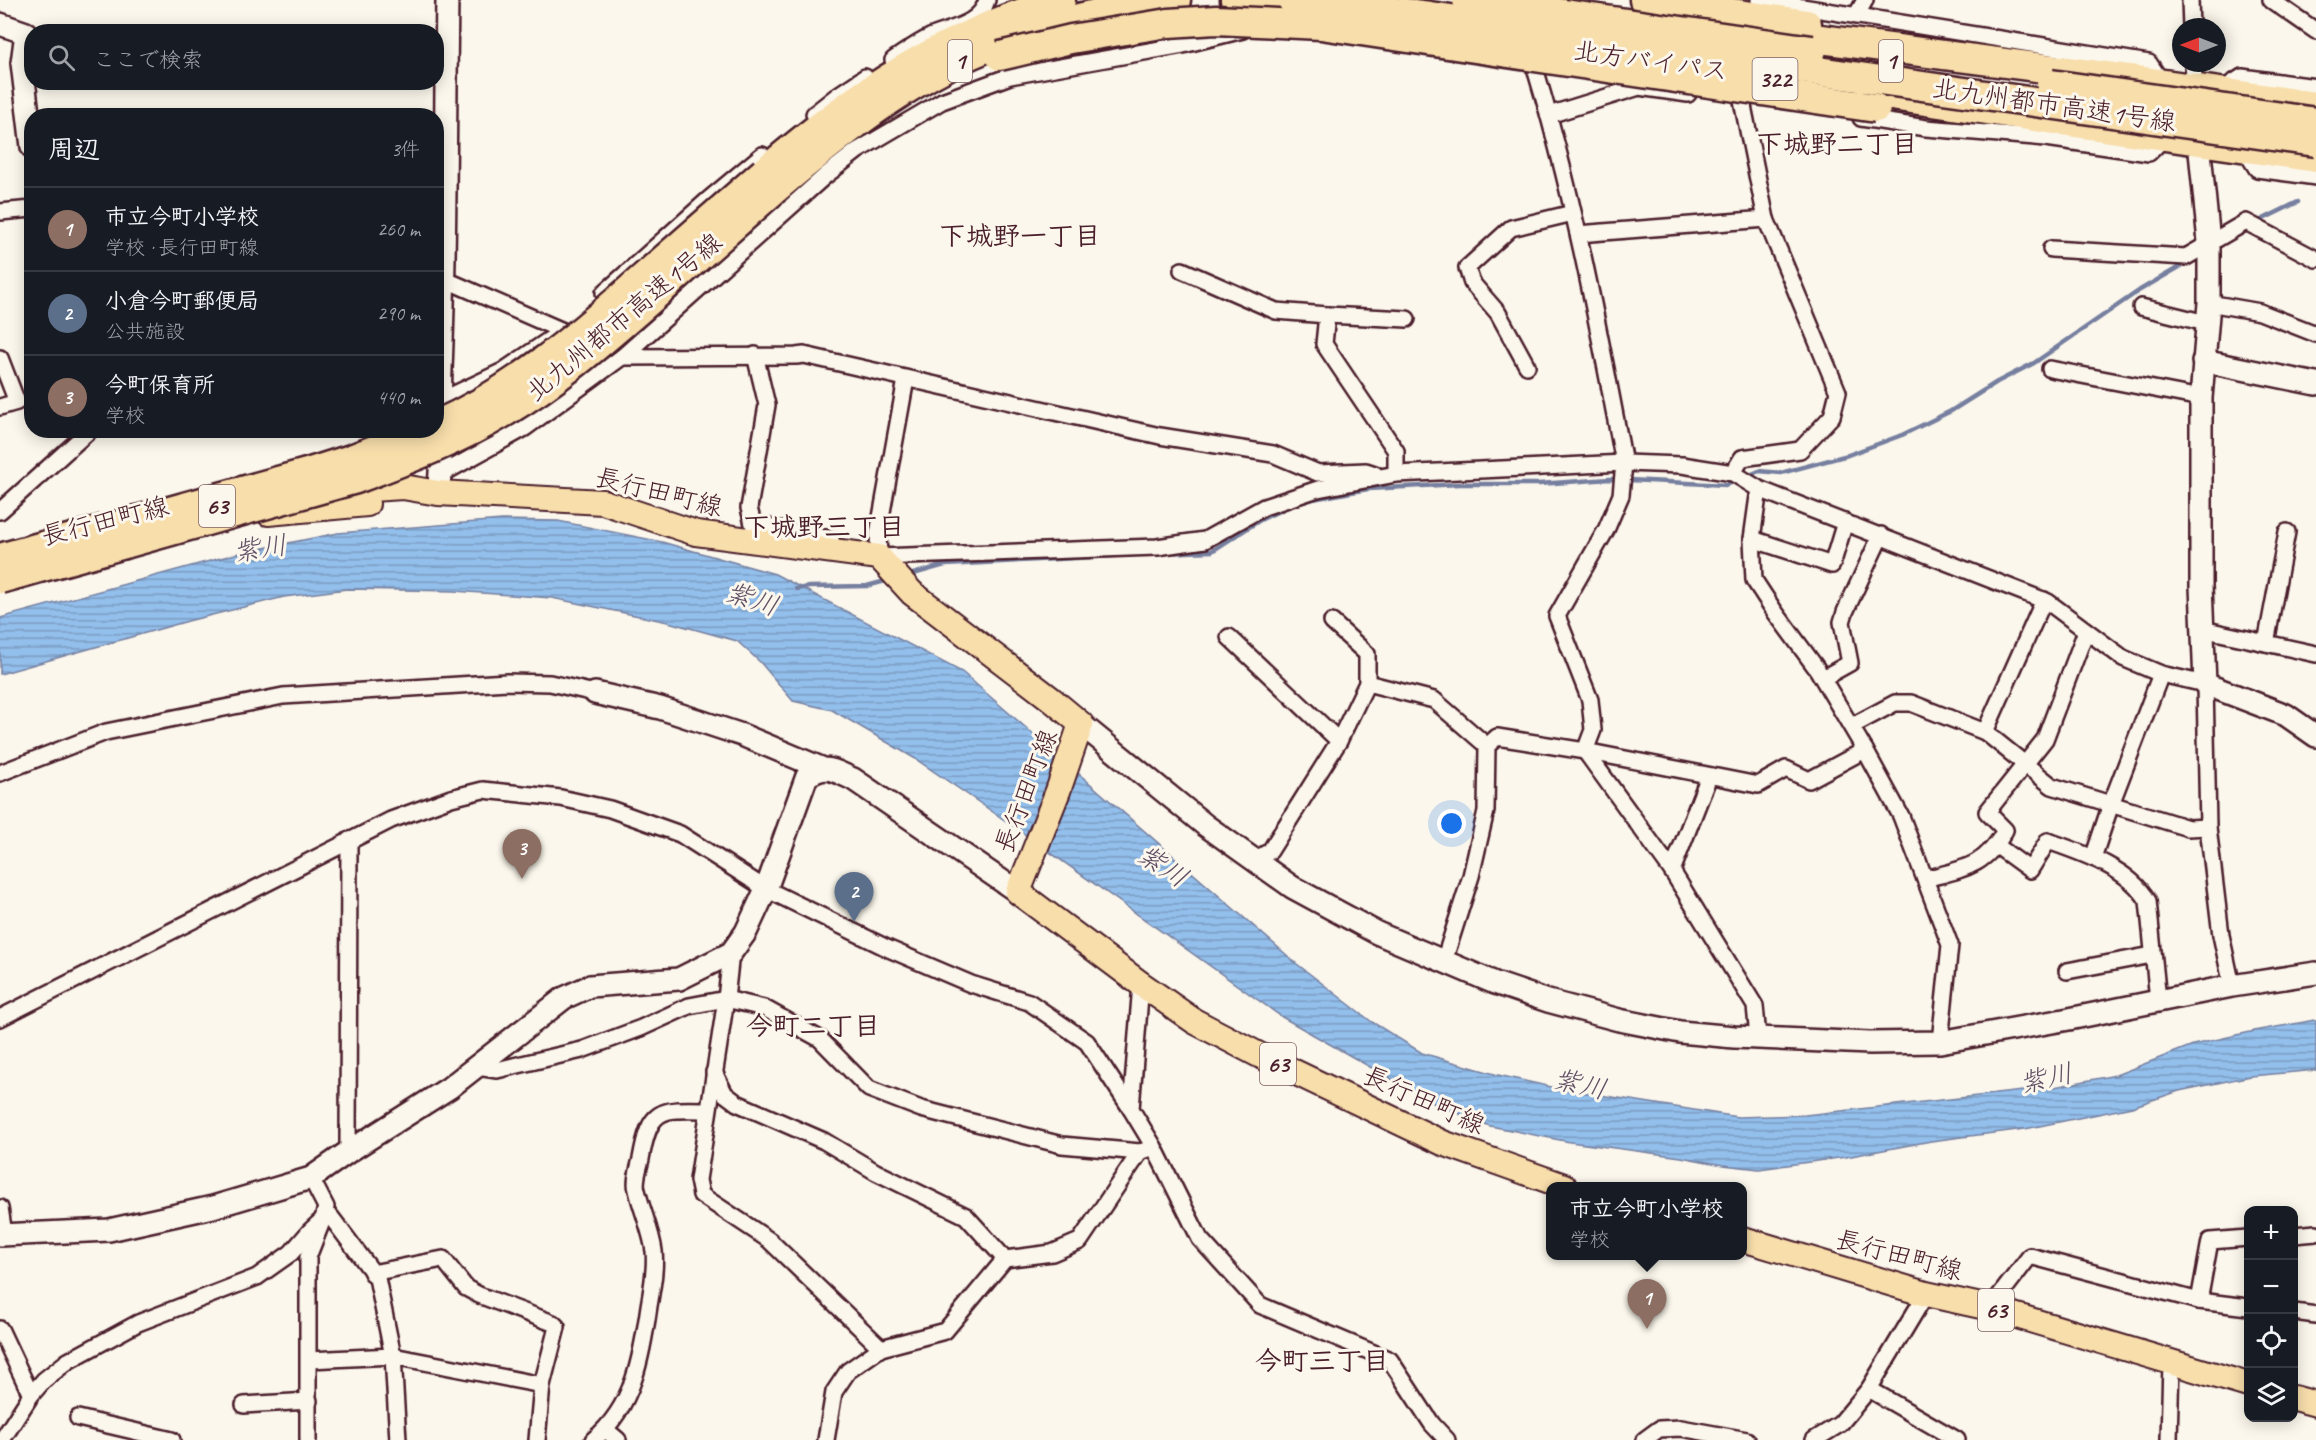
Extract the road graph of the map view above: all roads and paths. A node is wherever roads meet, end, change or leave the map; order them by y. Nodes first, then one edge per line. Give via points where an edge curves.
1 (447, 0) edge
2 (987, 0) edge
3 (1040, 0) edge
4 (1061, 0) edge
5 (1176, 0) edge
6 (1182, 0) edge
7 (1235, 0) edge
8 (1467, 0) edge
9 (1515, 0) edge
10 (1555, 0) edge
11 (1644, 0) edge
12 (1759, 0) edge
13 (1865, 0) edge
14 (2190, 0) edge
15 (2271, 0) edge
16 (1303, 6) edge
17 (1856, 16) junction
18 (2191, 18) edge
19 (0, 24) edge
20 (978, 30) junction
21 (2316, 31) edge
22 (24, 32) edge
23 (1527, 42) junction
24 (1183, 45) junction
25 (24, 48) edge
26 (2128, 79) junction
27 (24, 80) edge
28 (2202, 81) edge
29 (2164, 85) junction
30 (2316, 87) edge
31 (444, 89) edge
32 (25, 90) edge
33 (444, 90) edge
34 (1742, 101) junction
35 (2316, 106) edge
36 (27, 108) edge
37 (443, 108) edge
38 (2011, 114) junction
39 (1549, 115) junction
40 (2316, 122) edge
41 (2165, 137) junction
42 (2199, 141) junction
43 (2316, 142) edge
44 (2242, 147) junction
45 (2316, 158) edge
46 (2316, 177) edge
47 (775, 189) junction
48 (24, 210) edge
49 (0, 212) edge
50 (1573, 213) junction
51 (1766, 219) junction
52 (1578, 234) junction
53 (2209, 242) junction
54 (2051, 249) dead end
55 (2316, 259) edge
56 (1182, 270) dead end
57 (444, 279) edge
58 (2141, 307) dead end
59 (2208, 313) junction
60 (1327, 315) junction
61 (1407, 319) dead end
62 (562, 331) junction
63 (2316, 334) edge
64 (755, 355) junction
65 (622, 357) junction
66 (0, 358) edge
67 (2203, 361) junction
68 (1527, 366) dead end
69 (2050, 369) dead end
70 (906, 379) junction
71 (2316, 384) edge
72 (2201, 398) junction
73 (0, 407) edge
74 (444, 409) edge
75 (444, 411) edge
76 (81, 438) edge
77 (404, 438) edge
78 (438, 438) edge
79 (1624, 463) junction
80 (1733, 473) junction
81 (1390, 475) junction
82 (439, 484) junction
83 (1759, 489) junction
84 (0, 511) edge
85 (1845, 522) junction
86 (2287, 532) dead end
87 (1881, 535) junction
88 (1752, 539) junction
89 (828, 551) junction
90 (0, 557) edge
91 (879, 557) junction
92 (0, 579) edge
93 (2044, 600) junction
94 (1332, 622) dead end
95 (2202, 629) junction
96 (2086, 631) junction
97 (1229, 638) dead end
98 (2266, 643) junction
99 (2316, 654) edge
100 (2161, 674) junction
101 (1823, 678) junction
102 (1367, 683) junction
103 (2205, 684) junction
104 (595, 693) joint
105 (1852, 726) junction
106 (1079, 732) junction
107 (1985, 732) junction
108 (2316, 736) edge
109 (1339, 741) junction
110 (1487, 746) junction
111 (1866, 750) junction
112 (1585, 751) junction
113 (2026, 764) junction
114 (821, 768) junction
115 (0, 773) edge
116 (1709, 776) junction
117 (2111, 804) junction
118 (2208, 828) junction
119 (349, 840) junction
120 (1997, 846) junction
121 (2093, 858) junction
122 (1255, 860) junction
123 (1672, 872) junction
124 (1925, 879) junction
125 (1019, 888) junction
126 (766, 889) junction
127 (731, 953) junction
128 (2152, 955) junction
129 (1444, 961) junction
130 (2067, 971) dead end
131 (2316, 973) edge
132 (1141, 984) junction
133 (2232, 986) junction
134 (726, 999) junction
135 (2158, 1000) junction
136 (0, 1018) edge
137 (1758, 1037) junction
138 (1940, 1041) junction
139 (477, 1066) junction
140 (714, 1071) junction
141 (1131, 1109) junction
142 (708, 1110) junction
143 (1147, 1150) junction
144 (348, 1152) junction
145 (311, 1178) junction
146 (1553, 1182) edge
147 (0, 1208) edge
148 (323, 1219) junction
149 (2316, 1233) edge
150 (2, 1234) edge
151 (2298, 1235) edge
152 (2244, 1238) edge
153 (1747, 1240) edge
154 (1005, 1259) junction
155 (372, 1272) junction
156 (1926, 1294) junction
157 (2199, 1301) junction
158 (2244, 1307) edge
159 (1990, 1308) junction
160 (2298, 1313) edge
161 (2316, 1315) edge
162 (0, 1329) edge
163 (881, 1348) junction
164 (393, 1356) junction
165 (309, 1360) junction
166 (2171, 1363) junction
167 (2244, 1384) edge
168 (542, 1385) junction
169 (1869, 1389) junction
170 (31, 1395) junction
171 (2298, 1399) edge
172 (309, 1401) junction
173 (244, 1404) dead end
174 (2316, 1404) edge
175 (78, 1418) dead end
176 (606, 1430) junction
177 (2, 1440) edge
178 (172, 1440) edge
179 (308, 1440) edge
180 (398, 1440) edge
181 (537, 1440) edge
182 (593, 1440) edge
183 (618, 1440) edge
184 (826, 1440) edge
185 (1448, 1440) edge
186 (1644, 1440) edge
187 (1747, 1440) edge
188 (1815, 1440) edge
189 (1957, 1440) edge
190 (2169, 1440) edge

1 - 31 street
2 - 62 street via 984,11 971,21 927,38 838,95 708,200
3 - 20 highway
4 - 20 highway, 北九州都市高速1号線 / 1
5 - 47 highway, 北九州都市高速1号線 / 1 via 1080,17 985,48 897,96
6 - 24 street
7 - 16 highway, 北方バイパス / 322
8 - 40 highway, 北九州都市高速1号線 / 1, bridge
9 - 23 street
10 - 26 highway, 北方バイパス / 322 via 1768,33
11 - 26 highway, 1 via 1991,51
12 - 17 street
13 - 17 street
14 - 18 street
15 - 21 street
16 - 23 highway, 北方バイパス / 322
16 - 24 street
16 - 43 highway, 北九州都市高速1号線 / 1, bridge via 1430,16
17 - 29 street via 2149,63
19 - 22 street
20 - 75 highway, 北九州都市高速1号線 / 1, bridge via 890,75 843,107 540,365 497,394
23 - 38 highway, 北方バイパス / 322
23 - 39 street
24 - 65 street via 1010,75 932,107 857,151 825,176
25 - 27 street
26 - 29 highway, 北方バイパス / 322
28 - 29 highway, 北方バイパス / 322
28 - 30 street via 2242,77
28 - 35 highway, 北方バイパス / 322
28 - 42 street
32 - 36 street
33 - 37 street
34 - 39 street via 1639,87
34 - 41 street via 1926,128 2046,138 2149,153
34 - 51 street
38 - 41 highway, 北方バイパス / 322
38 - 47 highway, bridge via 1876,108 1321,25 1192,21 1071,39 969,67 899,102
39 - 50 street
41 - 42 highway, 北方バイパス / 322
42 - 44 highway, 北方バイパス / 322
42 - 53 street
44 - 45 highway, 北方バイパス / 322
44 - 46 street via 2257,169
47 - 92 highway, 北九州都市高速1号線 / 1, bridge via 578,362 505,412 456,439 347,482
48 - 49 street
50 - 52 street
50 - 68 street via 1511,228 1467,268 1472,283 1498,313
51 - 52 street
51 - 80 street via 1838,392 1832,416 1800,450 1742,458
52 - 79 street
53 - 54 street via 2186,256
53 - 55 street via 2246,222
53 - 59 street
56 - 60 street via 1276,311
57 - 62 street
58 - 59 street
59 - 63 street via 2260,312
59 - 67 street
60 - 61 street
60 - 81 street via 1324,344 1396,451
62 - 74 street
64 - 65 street
64 - 70 street via 804,355
64 - 89 street via 767,405 749,508 753,524 831,539
65 - 82 street via 525,428
66 - 73 street via 17,402
67 - 71 street
67 - 72 street
69 - 72 street
70 - 81 street via 1160,436 1273,454 1318,473 1366,471
70 - 91 street via 879,534
72 - 95 street
76 - 84 street
77 - 90 highway, bridge via 307,473
78 - 82 street
79 - 80 street via 1682,465
79 - 81 street
79 - 112 street via 1621,495 1606,531 1557,616 1590,700 1593,730
80 - 83 street
81 - 91 street via 1318,489 1264,507 1205,540 1157,546
82 - 89 main road, 長行田町線 / 63 via 603,502 696,533
82 - 90 main road, 長行田町線 / 63 via 283,494 71,534
82 - 92 main road, 長行田町線 / 63 via 403,500 274,512 90,551
83 - 85 street
83 - 88 street
85 - 87 street
85 - 88 street via 1832,565
86 - 98 street
87 - 93 street
87 - 101 street via 1842,622 1851,663
88 - 101 street via 1754,580
89 - 91 main road, 長行田町線 / 63
91 - 106 main road, 長行田町線 via 912,593 1051,699
93 - 96 street
93 - 107 street
94 - 102 street via 1367,654
95 - 98 street
95 - 103 street
96 - 100 street via 2123,658
96 - 113 street via 2044,739
97 - 109 street
98 - 99 street
100 - 103 street
100 - 117 street
101 - 105 street
102 - 109 street
102 - 110 street via 1434,700
103 - 108 street via 2286,715
103 - 118 street
104 - 114 street via 660,708 742,735
104 - 115 street via 550,683 507,682 283,696 106,732
105 - 107 street via 1894,703 1911,704
105 - 111 street
106 - 122 street
106 - 125 main road, 長行田町線
107 - 113 street
109 - 122 street via 1270,851
110 - 112 street via 1497,737
110 - 129 street via 1486,811 1471,876
111 - 116 street via 1809,780 1786,769 1758,785
111 - 124 street via 1901,816
112 - 116 street
112 - 123 street
113 - 117 street via 2052,786
113 - 120 street via 1987,812 2006,830
114 - 125 street via 852,779
114 - 126 street via 807,776
116 - 123 street
117 - 118 street via 2188,828
117 - 121 street
118 - 133 street via 2221,935
119 - 126 street via 441,801 483,790 561,798 610,808 680,834
119 - 136 street
119 - 144 street
120 - 121 street via 2030,870 2048,841
120 - 124 street via 1974,865
121 - 128 street via 2140,887 2148,901
122 - 129 street via 1292,887 1377,933
123 - 137 street via 1755,1006
124 - 138 street via 1950,945
125 - 132 main road, 長行田町線 / 63
126 - 127 street via 746,932
126 - 141 street via 931,968 1029,1002 1087,1042
127 - 134 street
127 - 139 street via 679,979 590,986 564,998
128 - 130 street
128 - 135 street
129 - 137 street via 1506,987 1619,1020 1680,1032
131 - 133 street
132 - 141 street
132 - 146 main road, 長行田町線 / 63 via 1194,1021 1261,1056 1432,1138
133 - 135 street
134 - 139 street via 689,1006 582,1050 497,1070
134 - 140 street
134 - 143 street via 764,1008 820,1039 869,1089 921,1109 1062,1145
135 - 138 street
137 - 138 street via 1870,1043
139 - 144 street
140 - 142 street
140 - 154 street via 725,1094 737,1103 824,1142 966,1216
141 - 143 street
142 - 163 street via 698,1180 701,1195 769,1240
142 - 176 street via 671,1109 655,1117 645,1134 636,1187 654,1252 654,1276 637,1373
143 - 154 street via 1080,1241 1052,1253
143 - 185 street via 1200,1239 1260,1305 1390,1360 1432,1424
144 - 145 street
145 - 148 street via 326,1207
145 - 150 street via 213,1208 109,1230
147 - 150 street
148 - 155 street via 331,1217
148 - 165 street via 308,1257
148 - 170 street via 291,1253 257,1277 138,1323 68,1361
149 - 151 street
152 - 157 street via 2210,1241
153 - 156 main road, 長行田町線 / 63
154 - 163 street via 945,1331
155 - 164 street via 377,1278
155 - 168 street via 443,1259 466,1288 553,1323 557,1327
156 - 159 main road, 長行田町線 / 63
156 - 169 street
157 - 158 street
157 - 159 street via 2031,1256
159 - 166 main road, 長行田町線 / 63
160 - 161 street
162 - 170 street
163 - 184 street via 848,1371 834,1392
164 - 165 street
164 - 168 street
164 - 180 street
165 - 172 street
166 - 167 main road, 長行田町線 / 63
166 - 190 street
168 - 181 street
169 - 188 street via 1840,1424
169 - 189 street
170 - 177 street
171 - 174 main road
172 - 173 street
172 - 179 street
175 - 178 street
176 - 182 street
176 - 183 street
186 - 187 street via 1659,1429 1681,1428

